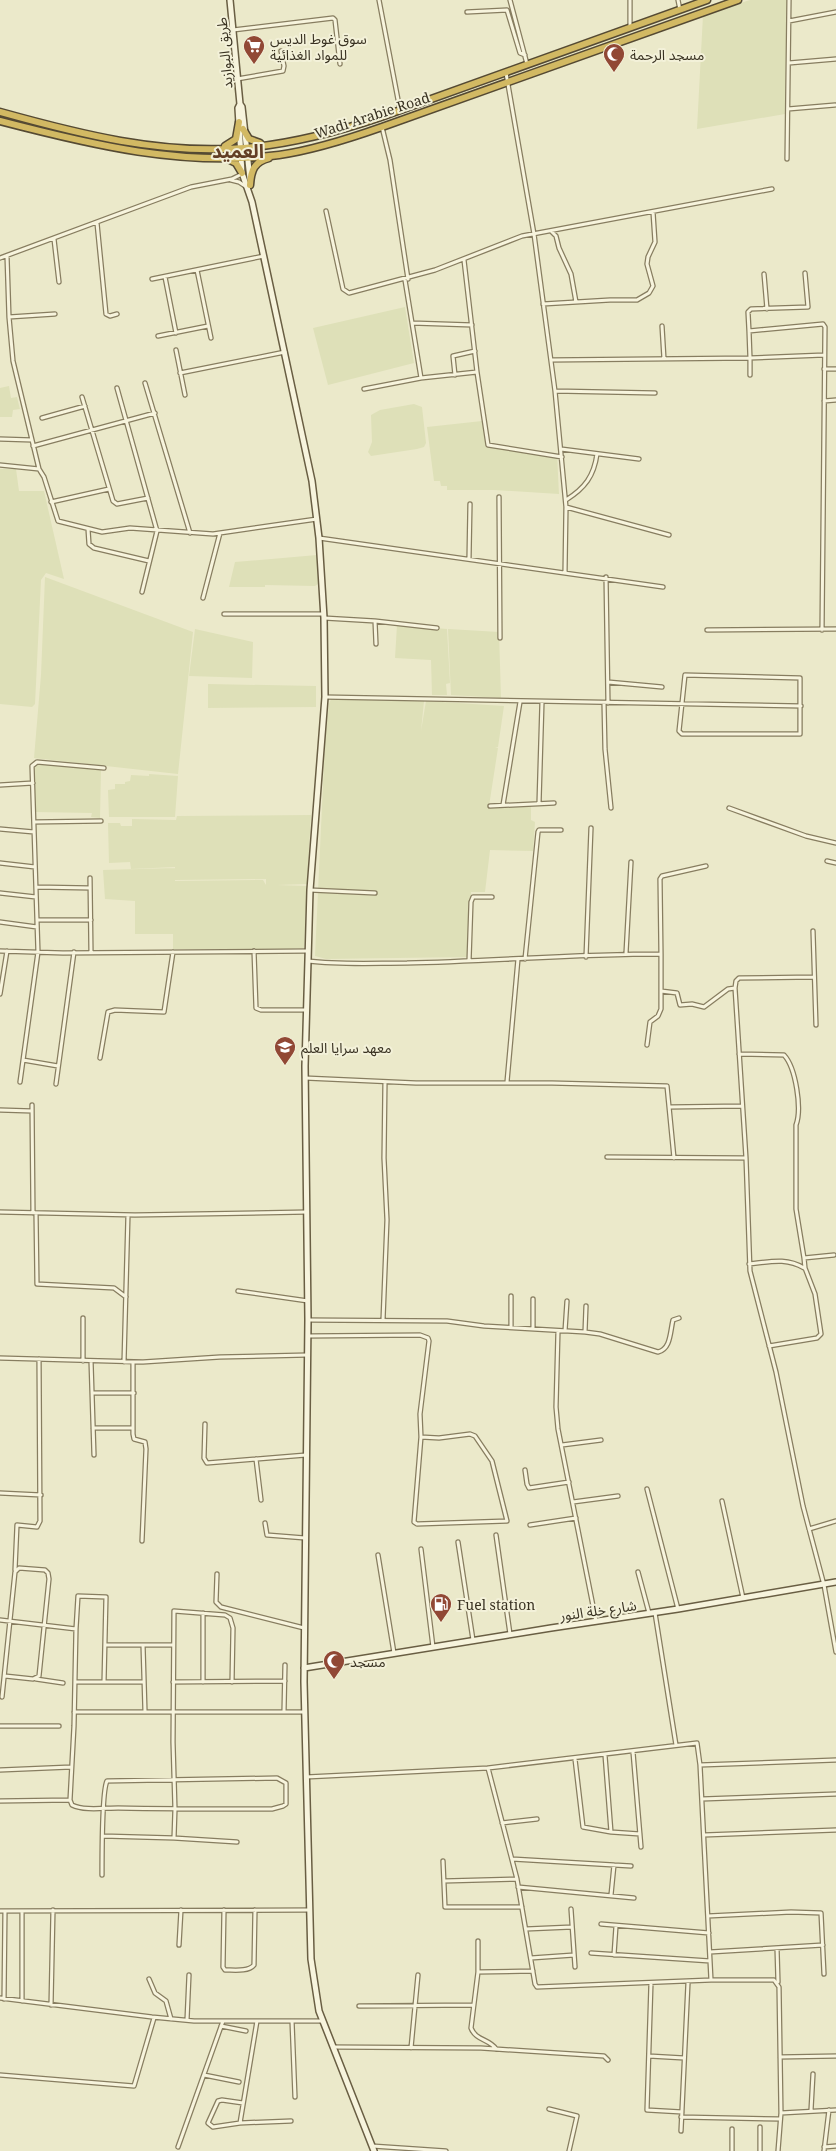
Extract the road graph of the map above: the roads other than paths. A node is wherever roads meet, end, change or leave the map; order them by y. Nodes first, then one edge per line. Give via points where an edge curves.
1 (230, 0) edge
2 (379, 0) edge
3 (510, 0) edge
4 (630, 0) edge
5 (678, 0) edge
6 (707, 0) edge
7 (738, 0) edge
8 (789, 0) edge
9 (680, 10) junction
10 (468, 12) dead end
11 (836, 12) edge
12 (789, 21) junction
13 (630, 28) junction
14 (233, 30) junction
15 (281, 51) dead end
16 (525, 55) junction
17 (836, 59) edge
18 (789, 63) junction
19 (340, 64) dead end
20 (527, 64) junction
21 (506, 72) junction
22 (237, 79) junction
23 (508, 84) junction
24 (240, 104) junction
25 (418, 104) junction
26 (835, 105) dead end
27 (788, 109) junction
28 (400, 110) junction
29 (0, 112) edge
30 (420, 113) junction
31 (0, 121) edge
32 (239, 122) junction
33 (382, 127) junction
34 (243, 128) junction
35 (276, 144) junction
36 (218, 148) junction
37 (243, 148) junction
38 (280, 155) junction
39 (222, 158) junction
40 (244, 158) junction
41 (787, 159) dead end
42 (242, 174) junction
43 (228, 180) junction
44 (249, 187) junction
45 (772, 189) dead end
46 (326, 211) dead end
47 (653, 212) junction
48 (97, 224) junction
49 (551, 231) junction
50 (534, 234) junction
51 (54, 239) junction
52 (7, 256) junction
53 (264, 256) junction
54 (0, 258) edge
55 (464, 260) junction
56 (197, 270) junction
57 (806, 273) dead end
58 (764, 274) dead end
59 (165, 277) junction
60 (152, 279) dead end
61 (406, 279) junction
62 (59, 282) dead end
63 (576, 302) junction
64 (543, 304) junction
65 (767, 309) junction
66 (55, 314) dead end
67 (118, 314) dead end
68 (8, 316) junction
69 (412, 323) junction
70 (472, 325) junction
71 (208, 326) junction
72 (662, 326) dead end
73 (749, 331) junction
74 (176, 333) junction
75 (158, 336) dead end
76 (211, 338) dead end
77 (176, 350) dead end
78 (475, 351) junction
79 (286, 352) junction
80 (824, 355) junction
81 (750, 358) junction
82 (664, 359) junction
83 (551, 360) junction
84 (824, 369) junction
85 (836, 369) edge
86 (478, 372) junction
87 (180, 373) junction
88 (455, 375) junction
89 (750, 375) dead end
90 (420, 378) junction
91 (146, 383) dead end
92 (116, 388) dead end
93 (364, 389) dead end
94 (555, 391) junction
95 (655, 393) dead end
96 (185, 394) dead end
97 (82, 397) dead end
98 (836, 400) edge
99 (824, 401) junction
100 (86, 406) junction
101 (155, 413) junction
102 (42, 418) dead end
103 (126, 421) junction
104 (93, 430) junction
105 (0, 439) edge
106 (32, 440) junction
107 (33, 446) junction
108 (561, 449) junction
109 (597, 454) junction
110 (562, 457) junction
111 (639, 459) dead end
112 (0, 465) edge
113 (39, 469) junction
114 (109, 489) junction
115 (499, 497) dead end
116 (148, 498) junction
117 (566, 500) junction
118 (51, 502) junction
119 (470, 504) dead end
120 (566, 507) junction
121 (318, 519) junction
122 (88, 529) junction
123 (157, 530) junction
124 (220, 533) junction
125 (190, 534) junction
126 (669, 535) dead end
127 (319, 538) junction
128 (469, 558) junction
129 (149, 562) junction
130 (498, 562) junction
131 (564, 572) junction
132 (606, 578) junction
133 (663, 586) dead end
134 (142, 592) dead end
135 (203, 598) dead end
136 (224, 614) dead end
137 (323, 616) junction
138 (375, 621) junction
139 (438, 628) dead end
140 (836, 629) edge
141 (707, 630) dead end
142 (822, 630) junction
143 (500, 638) dead end
144 (376, 644) dead end
145 (608, 682) junction
146 (662, 687) dead end
147 (325, 697) junction
148 (520, 702) junction
149 (542, 702) junction
150 (606, 703) junction
151 (682, 705) junction
152 (801, 706) junction
153 (104, 768) dead end
154 (33, 783) junction
155 (0, 784) edge
156 (540, 803) junction
157 (554, 803) dead end
158 (503, 805) junction
159 (490, 806) dead end
160 (611, 808) dead end
161 (729, 808) dead end
162 (34, 822) junction
163 (101, 822) dead end
164 (591, 828) dead end
165 (0, 829) edge
166 (561, 830) dead end
167 (34, 832) junction
168 (836, 843) edge
169 (827, 861) dead end
170 (631, 862) dead end
171 (0, 863) edge
172 (836, 863) edge
173 (706, 866) dead end
174 (35, 867) junction
175 (90, 878) dead end
176 (36, 887) junction
177 (90, 888) junction
178 (310, 890) junction
179 (0, 893) edge
180 (375, 893) dead end
181 (36, 897) junction
182 (492, 897) dead end
183 (37, 920) junction
184 (91, 920) junction
185 (0, 922) edge
186 (37, 926) junction
187 (813, 931) dead end
188 (0, 951) edge
189 (7, 951) junction
190 (254, 951) junction
191 (307, 951) junction
192 (38, 952) junction
193 (74, 952) junction
194 (92, 952) junction
195 (172, 952) junction
196 (626, 954) junction
197 (661, 954) junction
198 (586, 956) junction
199 (518, 959) junction
200 (525, 959) junction
201 (308, 961) junction
202 (469, 961) junction
203 (814, 977) junction
204 (735, 988) junction
205 (661, 991) junction
206 (0, 994) edge
207 (306, 1010) junction
208 (816, 1025) dead end
209 (647, 1045) dead end
210 (740, 1054) junction
211 (100, 1058) dead end
212 (23, 1060) junction
213 (58, 1066) junction
214 (305, 1078) junction
215 (20, 1082) dead end
216 (385, 1082) junction
217 (507, 1082) junction
218 (56, 1084) dead end
219 (32, 1105) dead end
220 (670, 1106) junction
221 (743, 1106) junction
222 (0, 1110) edge
223 (32, 1111) junction
224 (606, 1157) dead end
225 (674, 1158) junction
226 (746, 1158) junction
227 (0, 1212) edge
228 (307, 1212) junction
229 (34, 1213) junction
230 (128, 1215) junction
231 (834, 1255) dead end
232 (804, 1258) junction
233 (749, 1264) junction
234 (805, 1268) junction
235 (238, 1291) dead end
236 (511, 1296) dead end
237 (126, 1297) junction
238 (533, 1299) dead end
239 (308, 1301) junction
240 (567, 1301) dead end
241 (586, 1306) dead end
242 (83, 1318) dead end
243 (679, 1318) dead end
244 (308, 1320) junction
245 (383, 1320) junction
246 (511, 1326) junction
247 (533, 1328) junction
248 (558, 1331) junction
249 (565, 1331) junction
250 (585, 1332) junction
251 (308, 1336) junction
252 (769, 1346) junction
253 (307, 1355) junction
254 (0, 1358) edge
255 (39, 1359) junction
256 (83, 1361) junction
257 (91, 1361) junction
258 (124, 1362) junction
259 (134, 1362) junction
260 (92, 1393) junction
261 (134, 1393) junction
262 (205, 1424) dead end
263 (93, 1428) junction
264 (133, 1428) junction
265 (421, 1437) junction
266 (601, 1440) dead end
267 (562, 1446) junction
268 (306, 1454) junction
269 (94, 1455) dead end
270 (256, 1460) junction
271 (525, 1470) dead end
272 (569, 1482) junction
273 (647, 1489) dead end
274 (0, 1493) edge
275 (41, 1495) junction
276 (618, 1496) dead end
277 (261, 1500) dead end
278 (722, 1500) dead end
279 (573, 1502) junction
280 (576, 1518) junction
281 (836, 1521) edge
282 (264, 1523) dead end
283 (530, 1525) dead end
284 (809, 1528) junction
285 (496, 1535) dead end
286 (306, 1538) junction
287 (142, 1541) dead end
288 (458, 1542) dead end
289 (421, 1549) dead end
290 (378, 1556) dead end
291 (638, 1572) dead end
292 (217, 1574) dead end
293 (14, 1576) junction
294 (836, 1582) edge
295 (824, 1584) junction
296 (743, 1599) junction
297 (678, 1610) junction
298 (203, 1612) junction
299 (652, 1613) junction
300 (0, 1620) edge
301 (10, 1621) junction
302 (596, 1622) junction
303 (45, 1625) junction
304 (76, 1628) junction
305 (304, 1628) junction
306 (510, 1634) junction
307 (473, 1640) junction
308 (105, 1645) junction
309 (143, 1645) junction
310 (173, 1645) junction
311 (433, 1647) junction
312 (836, 1652) edge
313 (394, 1653) junction
314 (285, 1665) dead end
315 (304, 1668) junction
316 (5, 1676) junction
317 (33, 1679) junction
318 (285, 1681) junction
319 (75, 1682) junction
320 (104, 1682) junction
321 (144, 1682) junction
322 (173, 1682) junction
323 (203, 1682) junction
324 (232, 1682) junction
325 (64, 1683) dead end
326 (2, 1697) dead end
327 (144, 1711) junction
328 (174, 1711) junction
329 (284, 1711) junction
330 (74, 1712) junction
331 (305, 1712) junction
332 (0, 1726) edge
333 (59, 1726) dead end
334 (676, 1745) junction
335 (633, 1752) junction
336 (605, 1755) junction
337 (575, 1759) junction
338 (836, 1760) edge
339 (700, 1765) junction
340 (71, 1767) junction
341 (488, 1768) junction
342 (0, 1770) edge
343 (305, 1777) junction
344 (174, 1779) junction
345 (836, 1794) edge
346 (702, 1799) junction
347 (70, 1800) junction
348 (0, 1801) edge
349 (104, 1808) junction
350 (175, 1809) junction
351 (537, 1819) dead end
352 (502, 1822) junction
353 (836, 1830) edge
354 (611, 1832) junction
355 (640, 1834) junction
356 (704, 1835) junction
357 (103, 1836) junction
358 (174, 1838) junction
359 (237, 1842) dead end
360 (641, 1847) dead end
361 (512, 1859) junction
362 (443, 1860) dead end
363 (614, 1865) junction
364 (631, 1866) dead end
365 (102, 1875) dead end
366 (517, 1879) junction
367 (444, 1881) junction
368 (518, 1887) junction
369 (611, 1895) junction
370 (634, 1898) dead end
371 (522, 1907) junction
372 (571, 1908) dead end
373 (53, 1910) junction
374 (181, 1910) junction
375 (224, 1910) junction
376 (255, 1910) junction
377 (309, 1910) junction
378 (2, 1911) edge
379 (22, 1911) junction
380 (708, 1916) junction
381 (601, 1924) dead end
382 (616, 1926) junction
383 (572, 1927) junction
384 (526, 1929) junction
385 (709, 1933) junction
386 (478, 1941) dead end
387 (179, 1945) dead end
388 (823, 1946) junction
389 (777, 1948) junction
390 (710, 1952) junction
391 (591, 1953) dead end
392 (574, 1955) junction
393 (614, 1955) junction
394 (531, 1958) junction
395 (710, 1962) junction
396 (575, 1967) dead end
397 (533, 1971) junction
398 (478, 1972) junction
399 (824, 1974) dead end
400 (190, 1975) dead end
401 (418, 1975) dead end
402 (149, 1979) dead end
403 (711, 1980) junction
404 (688, 1982) junction
405 (651, 1983) junction
406 (778, 1983) junction
407 (2, 1999) edge
408 (22, 2001) junction
409 (51, 2004) junction
410 (473, 2005) junction
411 (359, 2006) dead end
412 (414, 2007) junction
413 (154, 2018) junction
414 (171, 2019) junction
415 (187, 2020) junction
416 (223, 2021) junction
417 (257, 2021) junction
418 (292, 2021) junction
419 (322, 2021) junction
420 (221, 2026) junction
421 (246, 2031) dead end
422 (332, 2047) junction
423 (411, 2048) junction
424 (496, 2049) junction
425 (649, 2056) junction
426 (836, 2056) edge
427 (780, 2057) junction
428 (684, 2058) junction
429 (608, 2060) dead end
430 (0, 2074) edge
431 (813, 2074) dead end
432 (204, 2075) junction
433 (239, 2082) dead end
434 (295, 2097) dead end
435 (243, 2103) junction
436 (549, 2109) dead end
437 (811, 2110) junction
438 (829, 2110) junction
439 (836, 2110) edge
440 (682, 2112) junction
441 (781, 2113) junction
442 (681, 2117) junction
443 (780, 2119) junction
444 (291, 2121) dead end
445 (240, 2122) junction
446 (760, 2127) dead end
447 (732, 2129) dead end
448 (680, 2131) dead end
449 (836, 2146) edge
450 (178, 2147) dead end
451 (373, 2148) edge
452 (824, 2149) edge
453 (446, 2151) edge
454 (569, 2151) edge
455 (732, 2151) edge
456 (760, 2151) edge
457 (778, 2151) edge

1 - 14 main road, طريق البوازيد
2 - 28 street
3 - 16 street
4 - 13 street
5 - 9 street
6 - 9 highway, Wadi Arabie Road
7 - 23 highway, Wadi Arabie Road
8 - 12 street
9 - 13 highway, Wadi Arabie Road
10 - 16 street via 507,10 520,51
11 - 12 street
12 - 18 street
13 - 20 highway, Wadi Arabie Road
14 - 19 street via 333,18
14 - 22 main road, طريق البوازيد
15 - 22 street via 283,71
16 - 20 street
17 - 18 street
18 - 27 street
20 - 21 highway, Wadi Arabie Road
21 - 23 street
21 - 25 highway, Wadi Arabie Road
22 - 24 main road, طريق البوازيد
23 - 30 highway, Wadi Arabie Road
23 - 50 street
24 - 32 main road
24 - 34 main road
25 - 28 highway, Wadi Arabie Road
25 - 30 highway
26 - 27 street
27 - 41 street
28 - 35 highway, Wadi Arabie Road via 345,129
29 - 36 highway, Wadi Arabie Road via 110,139 159,146
30 - 33 highway, Wadi Arabie Road
31 - 39 highway, Wadi Arabie Road via 63,138 151,155
32 - 36 highway via 234,142
32 - 37 main road
33 - 38 highway, Wadi Arabie Road via 345,140
33 - 61 street via 390,160
34 - 35 highway via 253,142
34 - 37 main road
35 - 37 highway, Wadi Arabie Road
36 - 37 highway, Wadi Arabie Road
37 - 40 main road
38 - 40 highway, Wadi Arabie Road
38 - 44 highway via 257,164
39 - 40 highway, Wadi Arabie Road
39 - 42 highway via 236,163
40 - 42 main road
40 - 44 main road
42 - 43 street
42 - 44 main road
43 - 44 street
43 - 48 street via 191,187
44 - 53 main road
45 - 47 street
46 - 61 street via 345,292
47 - 49 street
47 - 63 street via 655,242 647,264 653,286 650,293 637,300
48 - 51 street
48 - 67 street via 106,314
49 - 50 street
49 - 63 street via 571,274
50 - 55 street via 503,242 492,250
50 - 64 street
51 - 52 street
51 - 62 street
52 - 54 street
52 - 68 street
53 - 56 street
53 - 79 main road
55 - 61 street
55 - 70 street
56 - 59 street
56 - 71 street
57 - 65 street via 808,307
58 - 65 street
59 - 60 street
59 - 74 street
61 - 69 street
63 - 64 street
64 - 83 street
65 - 73 street via 749,310
66 - 68 street
68 - 106 street via 14,369
69 - 70 street
69 - 90 street
70 - 78 street
71 - 74 street
71 - 76 street
72 - 82 street
73 - 80 street via 823,324
73 - 81 street
74 - 75 street
77 - 87 street
78 - 86 street
78 - 88 street via 453,356
79 - 87 street
79 - 121 main road
80 - 81 street
80 - 84 street
81 - 82 street
81 - 89 street
82 - 83 street
83 - 94 street
84 - 85 street
84 - 99 street
86 - 88 street
86 - 110 street via 488,445
87 - 96 street
88 - 90 street
90 - 93 street
91 - 101 street
92 - 103 street
94 - 95 street
94 - 108 street
97 - 100 street
98 - 99 street
99 - 142 street
100 - 102 street
100 - 104 street
101 - 103 street
101 - 125 street
103 - 104 street
103 - 116 street
104 - 107 street
104 - 114 street
105 - 106 street
106 - 107 street
107 - 113 street
108 - 109 street
108 - 110 street
109 - 111 street
109 - 117 street via 589,480 582,490
110 - 117 street
112 - 113 street
113 - 118 street
114 - 116 street via 117,504
114 - 118 street
115 - 130 street
116 - 123 street
117 - 120 street
118 - 122 street via 58,521
119 - 128 street
120 - 126 street
120 - 131 street
121 - 124 street
121 - 127 main road
122 - 123 street via 102,532 130,528
122 - 129 street via 89,544 94,548
123 - 125 street
123 - 129 street
124 - 125 street
124 - 135 street
127 - 128 street
127 - 137 main road
128 - 130 street
129 - 134 street
130 - 131 street
130 - 143 street
131 - 132 street
132 - 133 street
132 - 145 street
136 - 137 street
137 - 138 street
137 - 147 main road
138 - 139 street
138 - 144 street
140 - 142 street
141 - 142 street
145 - 146 street
145 - 150 street
147 - 148 street
147 - 178 main road
148 - 149 street
148 - 158 street
149 - 150 street
149 - 156 street
150 - 151 street
150 - 160 street via 605,749
151 - 152 street
151 - 152 street via 684,675 800,678
151 - 152 street via 679,731 682,734 799,735
153 - 154 street via 37,762 32,766
154 - 155 street
154 - 162 street
156 - 157 street
156 - 158 street
158 - 159 street
161 - 168 street via 806,836
162 - 163 street
162 - 167 street
164 - 198 street
165 - 167 street
166 - 200 street via 538,832
167 - 174 street
169 - 172 street
170 - 196 street
171 - 174 street
173 - 197 street via 661,877
174 - 176 street
175 - 177 street
176 - 177 street
176 - 181 street
177 - 184 street
178 - 180 street
178 - 191 main road
179 - 181 street
181 - 183 street
182 - 202 street via 473,897 471,902
183 - 184 street
183 - 186 street
184 - 194 street
185 - 186 street
186 - 192 street
187 - 203 street
188 - 189 street
189 - 192 street
189 - 206 street
190 - 191 street
190 - 195 street
190 - 207 street via 256,1008
191 - 201 main road
192 - 193 street
192 - 212 street
193 - 194 street
193 - 213 street
194 - 195 street
195 - 211 street via 164,1012 108,1012
196 - 197 street
196 - 198 street
197 - 205 street
198 - 200 street
199 - 200 street
199 - 202 street
199 - 217 street
201 - 202 street via 348,964
201 - 207 main road
203 - 204 street via 739,978
203 - 208 street
204 - 205 street via 728,989 704,1007 680,1005 677,994
204 - 210 street
205 - 209 street via 660,1013 650,1022
207 - 214 main road
210 - 221 street
210 - 232 street via 784,1055 794,1075 799,1118 796,1125 796,1209
212 - 213 street
212 - 215 street
213 - 218 street
214 - 216 street
214 - 228 main road
216 - 217 street
216 - 245 street via 387,1220
217 - 220 street via 668,1086
219 - 223 street
220 - 221 street
220 - 225 street
221 - 226 street
222 - 223 street
223 - 229 street
224 - 225 street
225 - 226 street
226 - 233 street
227 - 229 street
228 - 230 street
228 - 239 main road
229 - 230 street
229 - 237 street via 37,1284 114,1288
230 - 237 street
231 - 232 street
232 - 234 street
233 - 234 street via 787,1261
233 - 252 street
234 - 252 street via 815,1294 820,1336
235 - 239 street
236 - 246 street
237 - 258 street
238 - 247 street
239 - 244 main road
240 - 249 street
241 - 250 street
242 - 256 street
243 - 250 street via 673,1320 668,1346 661,1351 650,1351
244 - 245 street
244 - 251 main road
245 - 246 street
246 - 247 street
247 - 248 street
248 - 249 street
248 - 267 street via 556,1407
249 - 250 street
251 - 253 main road
251 - 265 street via 420,1335 428,1338 420,1414
252 - 284 street
253 - 259 street
253 - 268 main road
254 - 255 street
255 - 256 street
255 - 275 street
256 - 257 street
257 - 258 street
257 - 260 street
258 - 259 street
259 - 261 street
260 - 261 street
260 - 263 street
261 - 264 street
262 - 270 street via 205,1462
263 - 264 street
263 - 269 street
264 - 287 street via 134,1438 145,1442 146,1448
265 - 265 street via 414,1522 507,1522 492,1461 474,1436
266 - 267 street
267 - 272 street
268 - 270 street
268 - 286 main road
270 - 277 street
271 - 272 street via 529,1488
272 - 279 street
273 - 297 street
274 - 275 street
275 - 293 street via 39,1525 17,1525
276 - 279 street
278 - 296 street
279 - 280 street
280 - 283 street
280 - 302 street
281 - 284 street
282 - 286 street via 268,1535
284 - 295 street
285 - 306 street
286 - 305 main road
288 - 307 street
289 - 311 street
290 - 313 street
291 - 299 street
292 - 305 street via 216,1602 221,1607
293 - 301 street
293 - 303 street via 20,1568 48,1573
294 - 295 main road, شارع خلة النور
295 - 296 main road, شارع خلة النور
295 - 312 street
296 - 297 main road, شارع خلة النور
297 - 299 main road, شارع خلة النور
298 - 310 street via 174,1611
298 - 323 street
298 - 324 street via 225,1615 232,1620
299 - 302 main road, شارع خلة النور
299 - 334 street
300 - 301 street
301 - 303 street
301 - 316 street
302 - 306 main road, شارع خلة النور
303 - 304 street
303 - 317 street via 40,1674
304 - 308 street via 78,1596 106,1597
304 - 319 street
305 - 315 main road
306 - 307 main road, شارع خلة النور
307 - 311 main road, شارع خلة النور
308 - 309 street
308 - 320 street
309 - 310 street
309 - 321 street
310 - 322 street
311 - 313 main road, شارع خلة النور
313 - 315 main road, شارع خلة النور
314 - 318 street
315 - 331 main road
316 - 317 street
316 - 326 street
317 - 325 street
318 - 324 street
318 - 329 street
319 - 320 street
319 - 330 street
320 - 321 street
321 - 327 street
322 - 323 street
322 - 328 street
323 - 324 street
327 - 328 street
327 - 330 street
328 - 329 street
328 - 344 street
329 - 331 street
330 - 340 street
331 - 343 main road
332 - 333 street
334 - 335 street
334 - 339 street via 697,1743
335 - 336 street
335 - 355 street
336 - 337 street
336 - 354 street
337 - 341 street
337 - 354 street via 584,1827
338 - 339 street
339 - 346 street
340 - 342 street
340 - 347 street
341 - 343 street
341 - 352 street
343 - 377 main road
344 - 349 street via 110,1780 105,1785
344 - 350 street
344 - 350 street via 277,1778 288,1786 286,1804 278,1808
345 - 346 street
346 - 356 street
347 - 348 street
347 - 349 street via 76,1808
349 - 350 street
349 - 357 street
350 - 358 street
351 - 352 street
352 - 361 street
353 - 356 street
354 - 355 street
355 - 360 street
356 - 380 street
357 - 358 street
357 - 365 street
358 - 359 street
361 - 363 street
361 - 366 street
362 - 367 street
363 - 364 street
363 - 369 street
366 - 367 street
366 - 368 street
367 - 371 street via 445,1907
368 - 369 street
368 - 371 street
369 - 370 street
371 - 384 street
372 - 383 street
373 - 374 street
373 - 379 street
373 - 409 street
374 - 375 street
374 - 387 street
375 - 376 street
375 - 376 street via 222,1967 230,1970 249,1969 254,1965
376 - 377 street
377 - 419 main road via 312,1968
378 - 379 street
378 - 407 street
379 - 408 street
380 - 385 street
380 - 388 street via 821,1913
381 - 382 street
382 - 385 street
382 - 393 street
383 - 384 street
383 - 392 street
384 - 394 street
385 - 390 street
386 - 398 street
388 - 389 street
388 - 399 street
389 - 390 street
389 - 406 street
390 - 395 street
391 - 393 street
392 - 394 street
392 - 396 street
393 - 395 street
394 - 397 street
395 - 403 street
397 - 398 street
397 - 405 street via 537,1987
398 - 410 street
400 - 415 street
401 - 412 street
402 - 414 street via 155,1993 166,2001
403 - 404 street
403 - 406 street via 774,1980
404 - 405 street
404 - 428 street
405 - 425 street
406 - 427 street
407 - 408 street
408 - 409 street
409 - 413 street
410 - 412 street
410 - 424 street via 473,2032
411 - 412 street
412 - 423 street
413 - 414 street
413 - 430 street via 134,2086
414 - 415 street
415 - 416 street
416 - 417 street
416 - 420 street
417 - 418 street
417 - 435 street
418 - 419 street
418 - 434 street
419 - 422 main road
420 - 421 street
420 - 432 street
422 - 423 street
422 - 451 main road
423 - 424 street
424 - 429 street via 604,2056
425 - 428 street
425 - 440 street via 647,2110
426 - 427 street
427 - 441 street
428 - 440 street
431 - 437 street
432 - 433 street
432 - 450 street
435 - 445 street
435 - 445 street via 218,2101 208,2123 213,2127
436 - 454 street via 577,2116
437 - 438 street
437 - 441 street
438 - 439 street
438 - 452 street
440 - 442 street
441 - 443 street
442 - 443 street
442 - 448 street
443 - 457 street
444 - 445 street
446 - 456 street
447 - 455 street
449 - 452 street
451 - 453 street

